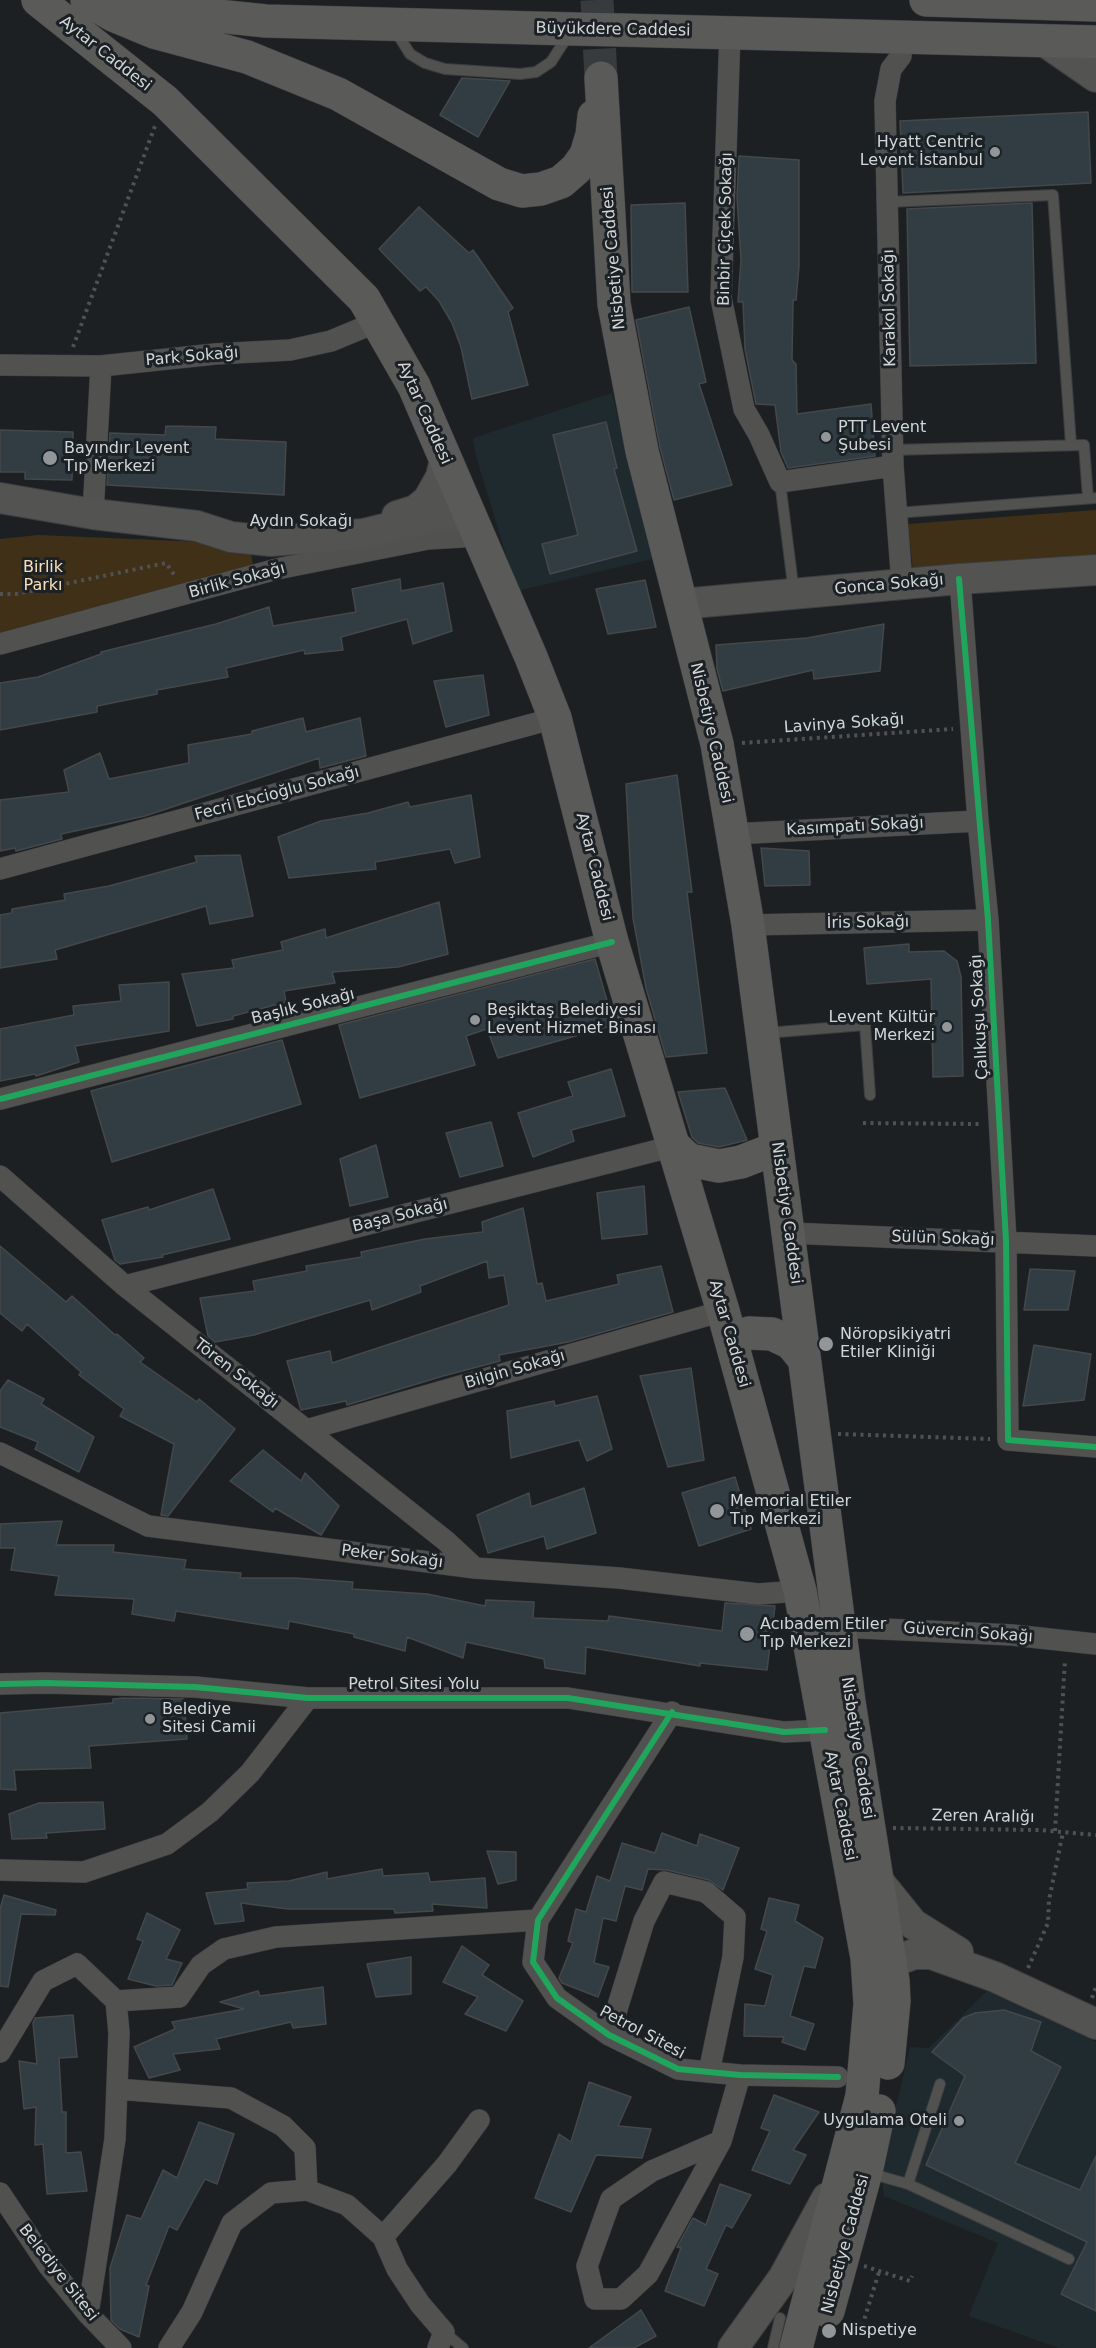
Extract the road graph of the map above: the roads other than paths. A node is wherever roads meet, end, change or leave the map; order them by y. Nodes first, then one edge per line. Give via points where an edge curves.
1 (38, 0) edge
2 (87, 0) edge
3 (133, 0) edge
4 (926, 0) edge
5 (1096, 5) edge
6 (391, 24) junction
7 (573, 29) junction
8 (730, 32) junction
9 (903, 36) junction
10 (1044, 41) junction
11 (1096, 42) edge
12 (1096, 77) edge
13 (888, 202) junction
14 (379, 321) junction
15 (0, 365) edge
16 (101, 366) junction
17 (1071, 444) junction
18 (892, 458) junction
19 (445, 459) junction
20 (780, 482) junction
21 (0, 498) edge
22 (1092, 498) edge
23 (896, 513) junction
24 (93, 514) junction
25 (197, 526) junction
26 (473, 526) junction
27 (274, 555) junction
28 (1096, 570) edge
29 (902, 584) junction
30 (1096, 584) edge
31 (960, 586) junction
32 (794, 593) junction
33 (684, 616) junction
34 (0, 644) edge
35 (555, 718) junction
36 (978, 820) junction
37 (733, 834) junction
38 (0, 869) edge
39 (988, 920) junction
40 (748, 925) junction
41 (612, 942) junction
42 (762, 1034) junction
43 (870, 1095) dead end
44 (0, 1099) edge
45 (674, 1146) junction
46 (777, 1148) junction
47 (0, 1176) edge
48 (789, 1233) junction
49 (1006, 1241) junction
50 (1096, 1246) edge
51 (125, 1286) junction
52 (727, 1326) junction
53 (804, 1359) junction
54 (306, 1430) junction
55 (1096, 1447) edge
56 (0, 1453) edge
57 (475, 1568) junction
58 (800, 1590) junction
59 (840, 1627) junction
60 (1096, 1644) edge
61 (0, 1684) edge
62 (308, 1698) junction
63 (672, 1712) junction
64 (825, 1730) junction
65 (0, 1870) edge
66 (875, 1877) junction
67 (538, 1920) junction
68 (862, 1926) joint
69 (880, 1969) junction
70 (1007, 1982) junction
71 (116, 2001) junction
72 (1096, 2025) edge
73 (609, 2035) junction
74 (0, 2052) edge
75 (709, 2072) junction
76 (740, 2075) junction
77 (838, 2077) dead end
78 (940, 2084) dead end
79 (117, 2090) junction
80 (479, 2120) dead end
81 (721, 2141) junction
82 (854, 2170) junction
83 (908, 2184) junction
84 (307, 2190) junction
85 (0, 2193) edge
86 (383, 2237) junction
87 (1069, 2259) dead end
88 (88, 2314) junction
89 (780, 2318) junction
90 (441, 2340) edge
91 (121, 2348) edge
92 (169, 2348) edge
93 (463, 2348) edge
94 (732, 2348) edge
95 (758, 2348) edge
96 (772, 2348) edge
97 (796, 2348) edge
98 (817, 2348) edge

1 - 14 main road, Aytar Caddesi via 165,101 364,298
2 - 33 main road, Nisbetiye Caddesi via 153,32 247,57 338,94 500,184 522,191 561,182 586,155 601,78 614,304 642,452
3 - 6 main road, Büyükdere Caddesi via 253,20
4 - 5 main road
6 - 7 main road, Büyükdere Caddesi
6 - 7 lane via 410,54 425,63 445,69 520,74 536,72 550,62
7 - 8 main road, Büyükdere Caddesi, bridge
8 - 9 main road, Büyükdere Caddesi
8 - 20 street, Binbir Çiçek Sokağı via 722,298 744,409
9 - 10 main road, Büyükdere Caddesi
9 - 13 street, Karakol Sokağı via 901,56 887,83
10 - 11 main road, Büyükdere Caddesi
10 - 12 street
13 - 17 lane via 1053,195
13 - 18 street, Karakol Sokağı
14 - 16 street, Park Sokağı via 331,340 290,350
14 - 19 main road, Aytar Caddesi via 402,362
15 - 16 street, Park Sokağı
16 - 24 street
17 - 18 lane
17 - 22 lane via 1084,446
18 - 20 street
18 - 23 street, Karakol Sokağı
19 - 25 street, Aydın Sokağı via 441,477 428,500 406,514 328,525
19 - 26 main road, Aytar Caddesi
20 - 32 lane
21 - 24 street, Aydın Sokağı
22 - 23 lane
23 - 29 street, Karakol Sokağı
24 - 25 street, Aydın Sokağı
25 - 27 street, Aydın Sokağı
26 - 27 street, Aydın Sokağı via 437,516
26 - 35 main road, Aytar Caddesi
27 - 34 street, Birlik Sokağı via 188,595
28 - 31 street, Gonca Sokağı
29 - 31 street, Gonca Sokağı
29 - 32 street, Gonca Sokağı
30 - 31 street, Gonca Sokağı
31 - 33 street, Gonca Sokağı via 725,617
31 - 36 street, Çalıkuşu Sokağı
32 - 33 street, Gonca Sokağı
33 - 37 main road, Nisbetiye Caddesi via 717,744
35 - 38 street, Fecri Ebcioğlu Sokağı
35 - 41 main road, Aytar Caddesi
36 - 37 street, Kasımpatı Sokağı
36 - 39 street, Çalıkuşu Sokağı
37 - 40 main road, Nisbetiye Caddesi
39 - 40 street, İris Sokağı
39 - 49 street, Çalıkuşu Sokağı
40 - 42 main road, Nisbetiye Caddesi
41 - 44 street, Başlık Sokağı
41 - 45 main road, Aytar Caddesi
42 - 43 lane via 865,1025
42 - 46 main road, Nisbetiye Caddesi
45 - 46 main road via 689,1160 719,1166
45 - 51 street, Başa Sokağı
45 - 52 main road, Aytar Caddesi
46 - 48 main road, Nisbetiye Caddesi
47 - 51 street, Tören Sokağı
48 - 49 street, Sülün Sokağı
48 - 53 main road, Nisbetiye Caddesi
49 - 50 street, Sülün Sokağı
49 - 55 street, Çalıkuşu Sokağı via 1008,1440
51 - 54 street, Tören Sokağı
52 - 53 main road via 749,1333 772,1334 791,1342
52 - 54 street, Bilgin Sokağı
52 - 58 main road, Aytar Caddesi
53 - 59 main road, Nisbetiye Caddesi
54 - 57 street, Tören Sokağı
56 - 57 street, Peker Sokağı via 148,1526
57 - 58 street, Peker Sokağı via 619,1578 758,1594
58 - 64 main road, Aytar Caddesi
59 - 60 street, Güvercin Sokağı via 943,1630
59 - 66 main road, Nisbetiye Caddesi
61 - 62 street, Petrol Sitesi Yolu via 195,1687
62 - 63 street, Petrol Sitesi Yolu via 568,1698
62 - 65 street via 250,1773 210,1812 167,1844 84,1872
63 - 64 street, Petrol Sitesi Yolu via 784,1732
63 - 67 street, Petrol Sitesi
64 - 68 main road, Aytar Caddesi
66 - 69 main road, Nisbetiye Caddesi
66 - 70 street via 913,1924
67 - 71 street via 276,1937 224,1949 201,1965 179,1997
67 - 73 street, Petrol Sitesi via 533,1962 557,1998
68 - 69 main road, Nisbetiye Caddesi
69 - 70 street via 914,1954 931,1954
69 - 82 main road, Nisbetiye Caddesi
70 - 72 street
71 - 74 street via 76,1964 43,1982
71 - 79 street
73 - 75 street, Petrol Sitesi via 678,2069
73 - 75 street via 644,1921 664,1882 706,1892 735,1917 733,1957
75 - 76 street, Petrol Sitesi
76 - 77 street, Petrol Sitesi
76 - 81 street
78 - 83 lane
79 - 84 street via 231,2098 283,2126 305,2148
79 - 88 street via 115,2139
80 - 86 street via 447,2164
81 - 81 street via 648,2274 621,2299 595,2299 587,2266 612,2199 652,2171
82 - 83 lane
82 - 89 street
82 - 94 street
82 - 97 main road, Nisbetiye Caddesi
82 - 98 main road, Nisbetiye Caddesi via 844,2258
83 - 87 lane
84 - 86 street via 347,2205
84 - 92 street via 272,2193 232,2223 192,2312
85 - 88 street, Belediye Sitesi via 48,2265
86 - 90 street via 397,2269
88 - 91 street, Belediye Sitesi
89 - 95 street
89 - 96 lane
90 - 93 lane

